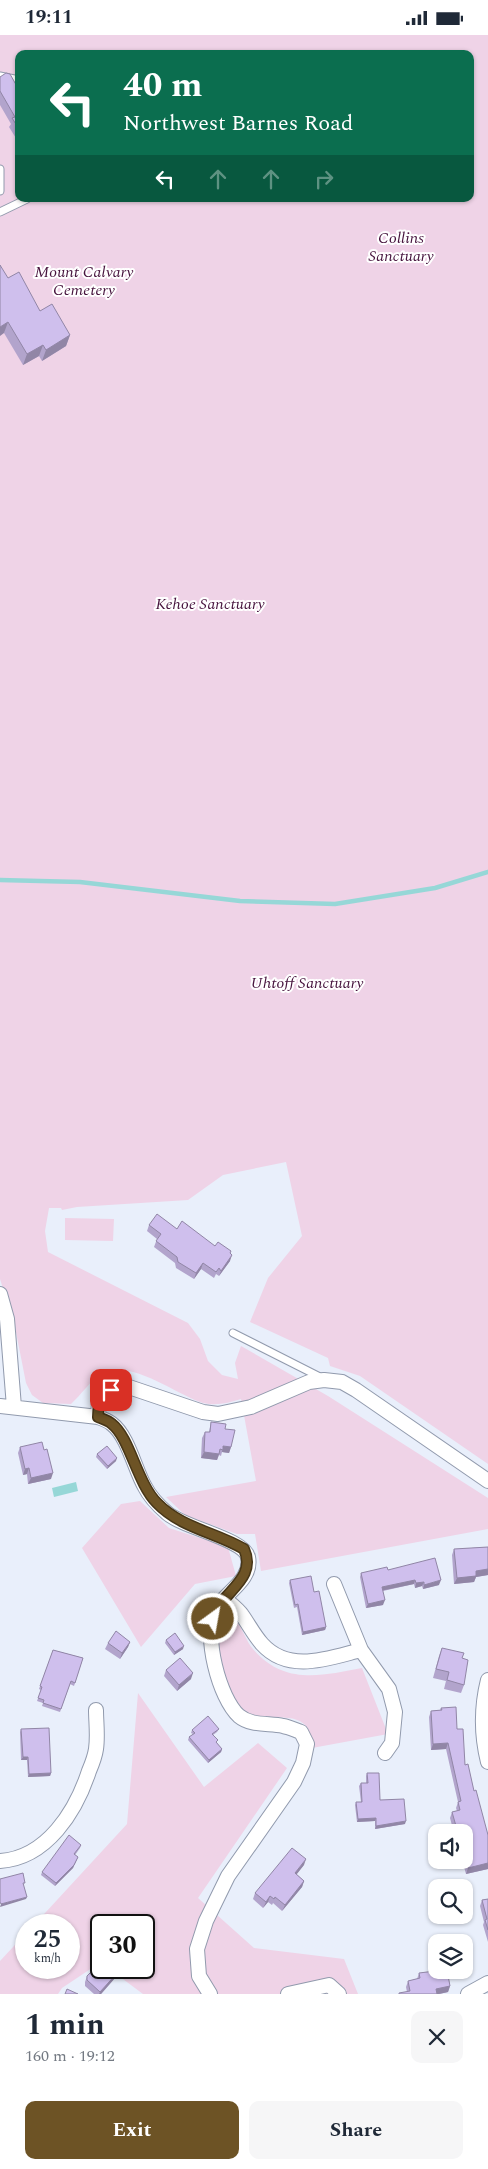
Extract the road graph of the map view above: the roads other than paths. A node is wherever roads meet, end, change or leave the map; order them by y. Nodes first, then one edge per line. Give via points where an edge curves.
1 (0, 76) edge
2 (15, 79) edge
3 (0, 169) edge
4 (0, 191) edge
5 (21, 202) edge
6 (0, 212) edge
7 (0, 1294) edge
8 (233, 1333) dead end
9 (324, 1380) junction
10 (0, 1406) edge
11 (14, 1407) junction
12 (98, 1417) junction
13 (488, 1481) edge
14 (334, 1585) dead end
15 (225, 1599) junction
16 (361, 1650) junction
17 (488, 1680) edge
18 (96, 1710) dead end
19 (385, 1753) dead end
20 (488, 1762) edge
21 (0, 1861) edge
22 (488, 1983) edge
23 (210, 1994) edge
24 (288, 1994) edge
25 (339, 1994) edge
26 (468, 1994) edge

1 - 2 lane
3 - 4 lane
5 - 6 lane
7 - 11 street via 7,1319
8 - 9 lane
9 - 12 street via 309,1382 250,1407 218,1414 126,1386 111,1390 99,1401
9 - 13 street via 342,1382 356,1390
10 - 11 street
11 - 12 street
12 - 15 street via 112,1424 122,1437 145,1488 169,1514 244,1549 249,1565
14 - 16 street
15 - 16 street via 242,1614 263,1646 290,1661 315,1662
15 - 23 street via 216,1609 210,1629 212,1658 228,1700 240,1717 301,1732 307,1744 303,1763 294,1781 228,1876 206,1921 197,1949 199,1976
16 - 19 street via 389,1689 395,1712 392,1743
17 - 20 street via 482,1716
18 - 21 street via 96,1749 82,1793 45,1844 29,1854
22 - 26 street
24 - 25 street via 329,1985

